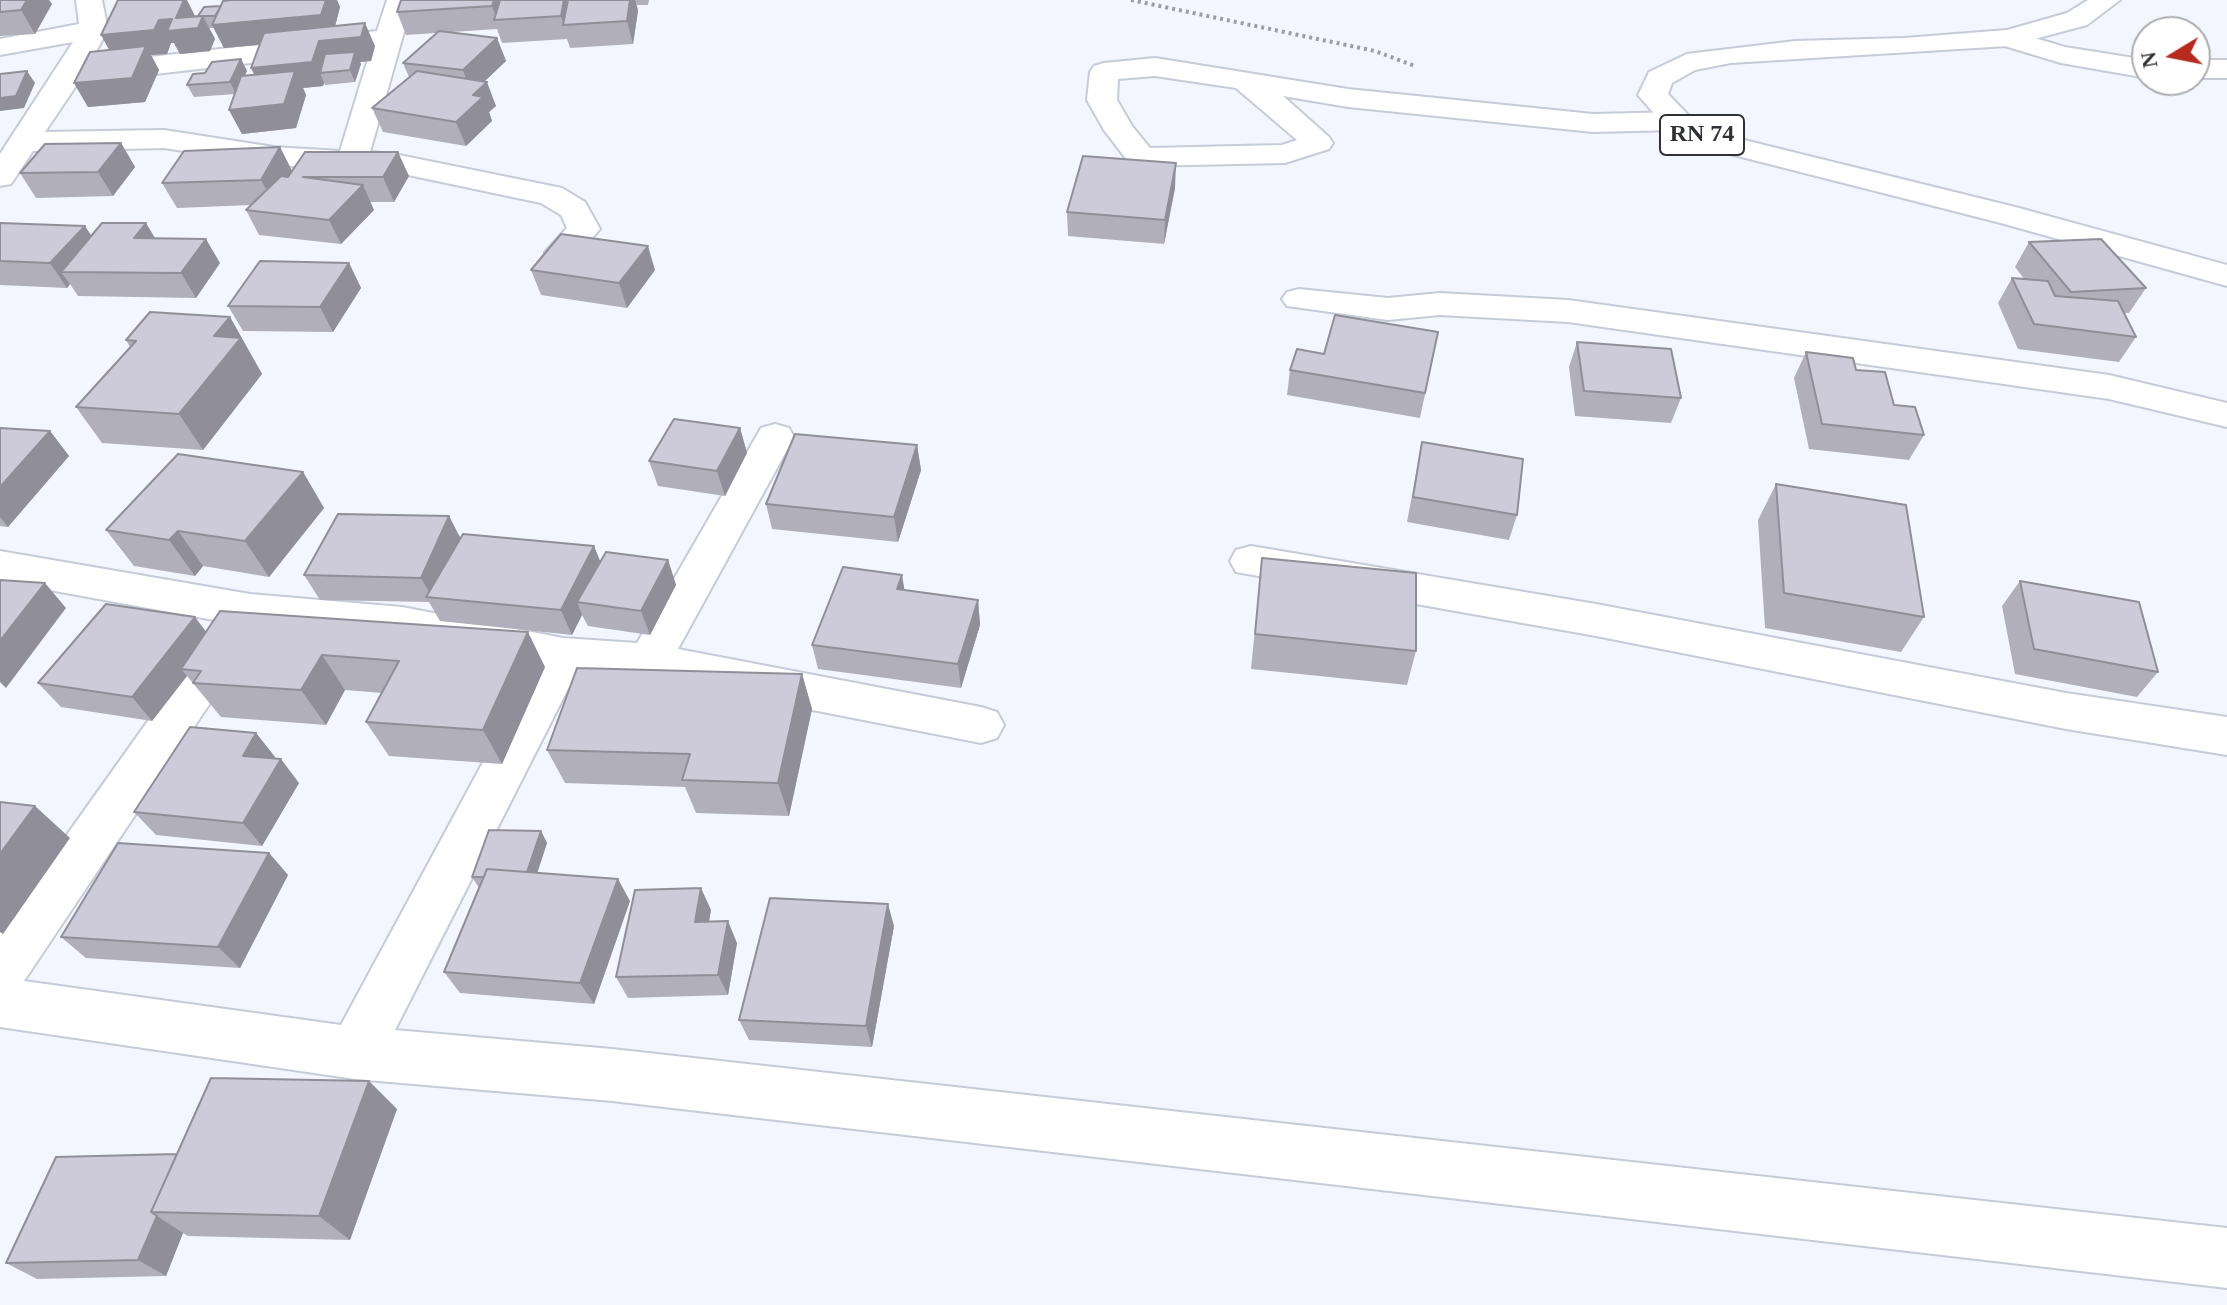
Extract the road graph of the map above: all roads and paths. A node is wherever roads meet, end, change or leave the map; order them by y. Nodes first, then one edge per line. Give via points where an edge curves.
1 (89, 0) edge
2 (400, 0) edge
3 (1131, 0) edge
4 (2107, 0) edge
5 (94, 30) junction
6 (390, 38) junction
7 (2008, 38) junction
8 (0, 47) edge
9 (2131, 66) edge
10 (1426, 70) dead end
11 (69, 75) junction
12 (1245, 81) junction
13 (1677, 121) junction
14 (26, 142) junction
15 (352, 161) junction
16 (0, 177) edge
17 (562, 252) edge
18 (2227, 276) edge
19 (1299, 299) dead end
20 (2227, 415) edge
21 (775, 437) dead end
22 (1251, 561) dead end
23 (0, 566) edge
24 (250, 610) junction
25 (563, 655) junction
26 (649, 661) junction
27 (981, 725) dead end
28 (2227, 736) edge
29 (0, 972) edge
30 (0, 1002) edge
31 (355, 1053) junction
32 (2227, 1258) edge

1 - 5 street
2 - 6 street
3 - 10 path via 1375,51
4 - 7 street, RN 74 via 2077,19
5 - 8 street
5 - 11 street
6 - 11 street
6 - 15 street
7 - 9 street via 2061,55
7 - 13 street, RN 74 via 1795,49 1687,63 1659,78 1653,95
11 - 14 street
12 - 12 street via 1155,67 1104,72 1102,100 1141,157 1285,154 1318,143
12 - 13 street via 1348,98 1593,123
13 - 18 street, RN 74 via 1694,132 1761,154
14 - 15 street via 164,139 274,156
14 - 16 street
15 - 17 street via 394,163 551,195 574,209 584,229
19 - 20 street via 1388,309 1440,304 1568,311 2109,387
21 - 26 street
22 - 28 street
23 - 24 street
24 - 25 street via 402,623
24 - 29 street
25 - 26 street
25 - 31 street
26 - 27 street
30 - 31 street
31 - 32 street via 612,1075

